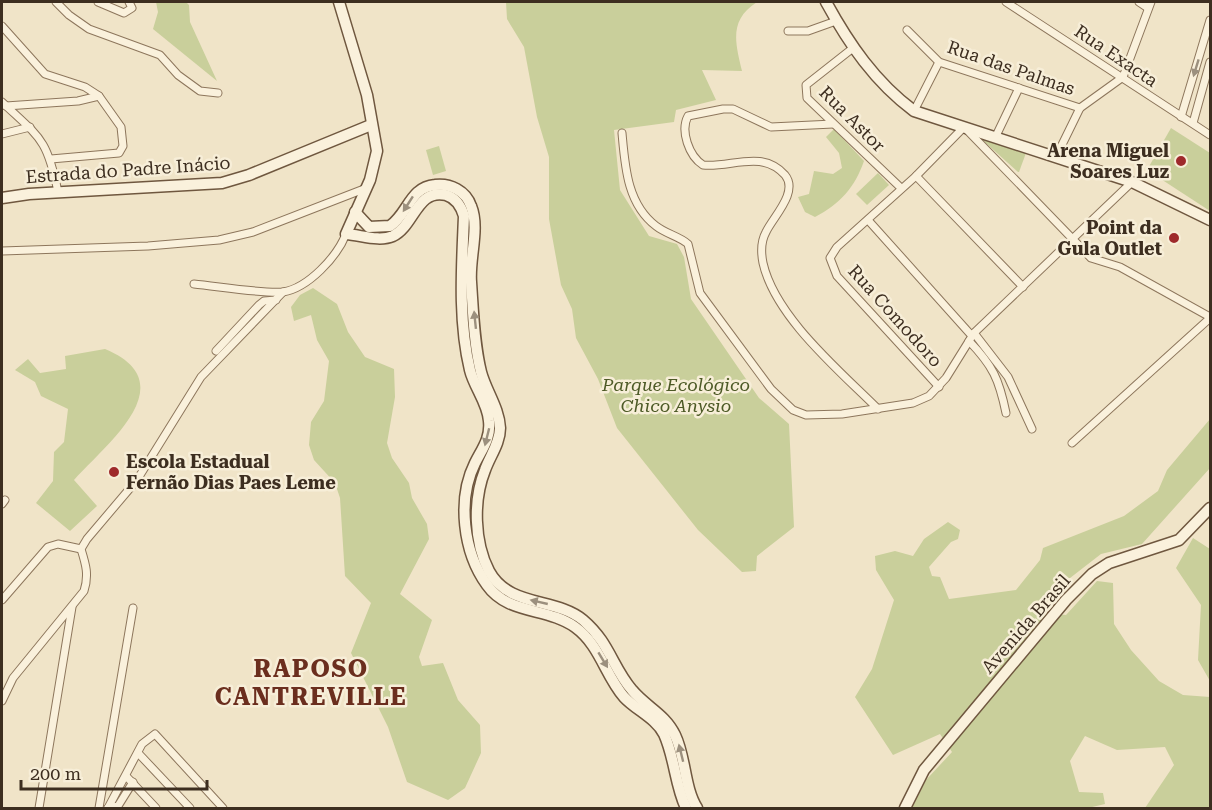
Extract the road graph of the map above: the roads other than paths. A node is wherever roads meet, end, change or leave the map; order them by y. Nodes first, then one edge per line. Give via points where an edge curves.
1 (56, 2) edge
2 (98, 2) edge
3 (339, 2) edge
4 (826, 2) edge
5 (1006, 2) edge
6 (1138, 2) edge
7 (131, 5) edge
8 (1150, 5) edge
9 (1210, 20) edge
10 (836, 21) junction
11 (2, 26) edge
12 (907, 30) dead end
13 (788, 31) dead end
14 (854, 48) junction
15 (939, 62) junction
16 (1210, 62) edge
17 (1124, 77) junction
18 (1019, 88) junction
19 (218, 93) dead end
20 (99, 96) junction
21 (4, 104) edge
22 (1080, 108) junction
23 (914, 111) junction
24 (1181, 117) junction
25 (1193, 123) junction
26 (833, 124) junction
27 (371, 125) junction
28 (30, 127) junction
29 (965, 129) junction
30 (622, 133) dead end
31 (2, 134) edge
32 (1210, 135) edge
33 (995, 138) junction
34 (1056, 157) junction
35 (51, 159) junction
36 (916, 176) junction
37 (1132, 182) junction
38 (901, 188) junction
39 (364, 189) junction
40 (434, 190) junction
41 (58, 192) junction
42 (2, 198) edge
43 (355, 212) junction
44 (868, 220) junction
45 (1210, 220) edge
46 (363, 222) junction
47 (352, 235) junction
48 (1071, 239) junction
49 (2, 251) edge
50 (194, 284) dead end
51 (1023, 287) junction
52 (284, 292) junction
53 (276, 300) junction
54 (1210, 317) edge
55 (972, 337) junction
56 (216, 351) dead end
57 (939, 387) junction
58 (878, 409) junction
59 (1006, 413) dead end
60 (1032, 429) dead end
61 (1072, 443) dead end
62 (1210, 508) edge
63 (81, 549) junction
64 (2, 600) edge
65 (73, 604) junction
66 (134, 608) dead end
67 (578, 622) junction
68 (2, 701) edge
69 (139, 754) junction
70 (126, 776) junction
71 (133, 782) junction
72 (121, 792) junction
73 (39, 808) edge
74 (99, 808) edge
75 (108, 808) edge
76 (156, 808) edge
77 (190, 808) edge
78 (223, 808) edge
79 (686, 808) edge
80 (698, 808) edge
81 (905, 808) edge

1 - 19 street via 89,29 160,55 200,91
2 - 7 street via 121,12 128,12
3 - 27 street via 367,95
4 - 10 street
5 - 17 street, Rua Exacta
6 - 8 street
8 - 17 street
9 -> 24 street
10 - 13 street via 808,31
10 - 14 street
11 - 20 street via 45,74 85,87
12 - 15 street, Rua das Palmas
14 - 23 street via 883,84
14 - 26 street, Rua Astor via 806,85 807,98
15 - 18 street, Rua das Palmas
15 - 23 street
16 - 25 street
17 - 22 street
17 - 24 street, Rua Exacta
18 - 22 street, Rua das Palmas
18 - 33 street
20 - 21 street via 78,101
20 - 35 street via 121,127 123,146 119,153
21 - 28 street
22 - 34 street
23 - 29 street
24 - 25 street, Rua Exacta
25 - 32 street, Rua Exacta
26 - 38 street, Rua Astor
26 - 58 street via 771,127 733,109 705,111 686,119 691,151 703,165 753,160 778,169 786,177 789,191 761,247 767,273 788,313
27 - 39 street via 377,151 375,167
27 - 41 street, Estrada do Padre Inácio via 222,183
28 - 31 street
28 - 35 street
29 - 33 street
29 - 36 street
29 - 48 street
30 - 58 street via 628,183 639,206 659,228 688,244 700,293 783,403 816,416
33 - 34 street
34 - 37 street
35 - 41 street
36 - 38 street
36 - 51 street
37 - 45 street
37 - 48 street
38 - 44 street
39 - 43 street
39 - 49 street via 253,232 219,240
40 -> 46 street via 414,195 390,226 378,228
40 - 47 street via 394,235
40 - 67 street via 455,188 471,204 474,214 474,355 500,427 478,489 485,574 521,598 546,604
41 - 42 street, Estrada do Padre Inácio
43 - 46 street
43 - 47 street
44 - 55 street
44 - 57 street, Rua Comodoro via 837,247 830,263 837,276
46 - 47 street
47 - 52 street via 323,268
48 - 51 street
48 - 54 street via 1091,258 1120,267
50 - 52 street
51 - 55 street
52 - 53 street
53 - 56 street via 264,301
53 - 63 street via 201,377 132,487
54 - 61 street
55 - 57 street
55 - 59 street via 991,364
55 - 60 street via 1008,377
57 - 58 street via 922,400
62 - 81 street, Avenida Brasil via 1179,540 1109,563 1085,581 924,770
63 - 64 street via 58,544 48,547
63 - 65 street via 88,579
65 - 68 street via 13,678
65 - 73 street
66 - 74 street
67 -> 79 street via 624,697 663,732
80 -> 67 street via 691,797 678,743 669,724 632,690 608,647
69 - 70 street
69 - 77 street
69 - 78 street via 142,744 152,734 157,735
70 - 71 street
70 - 72 street
71 - 72 street
71 - 76 street
72 - 75 street

